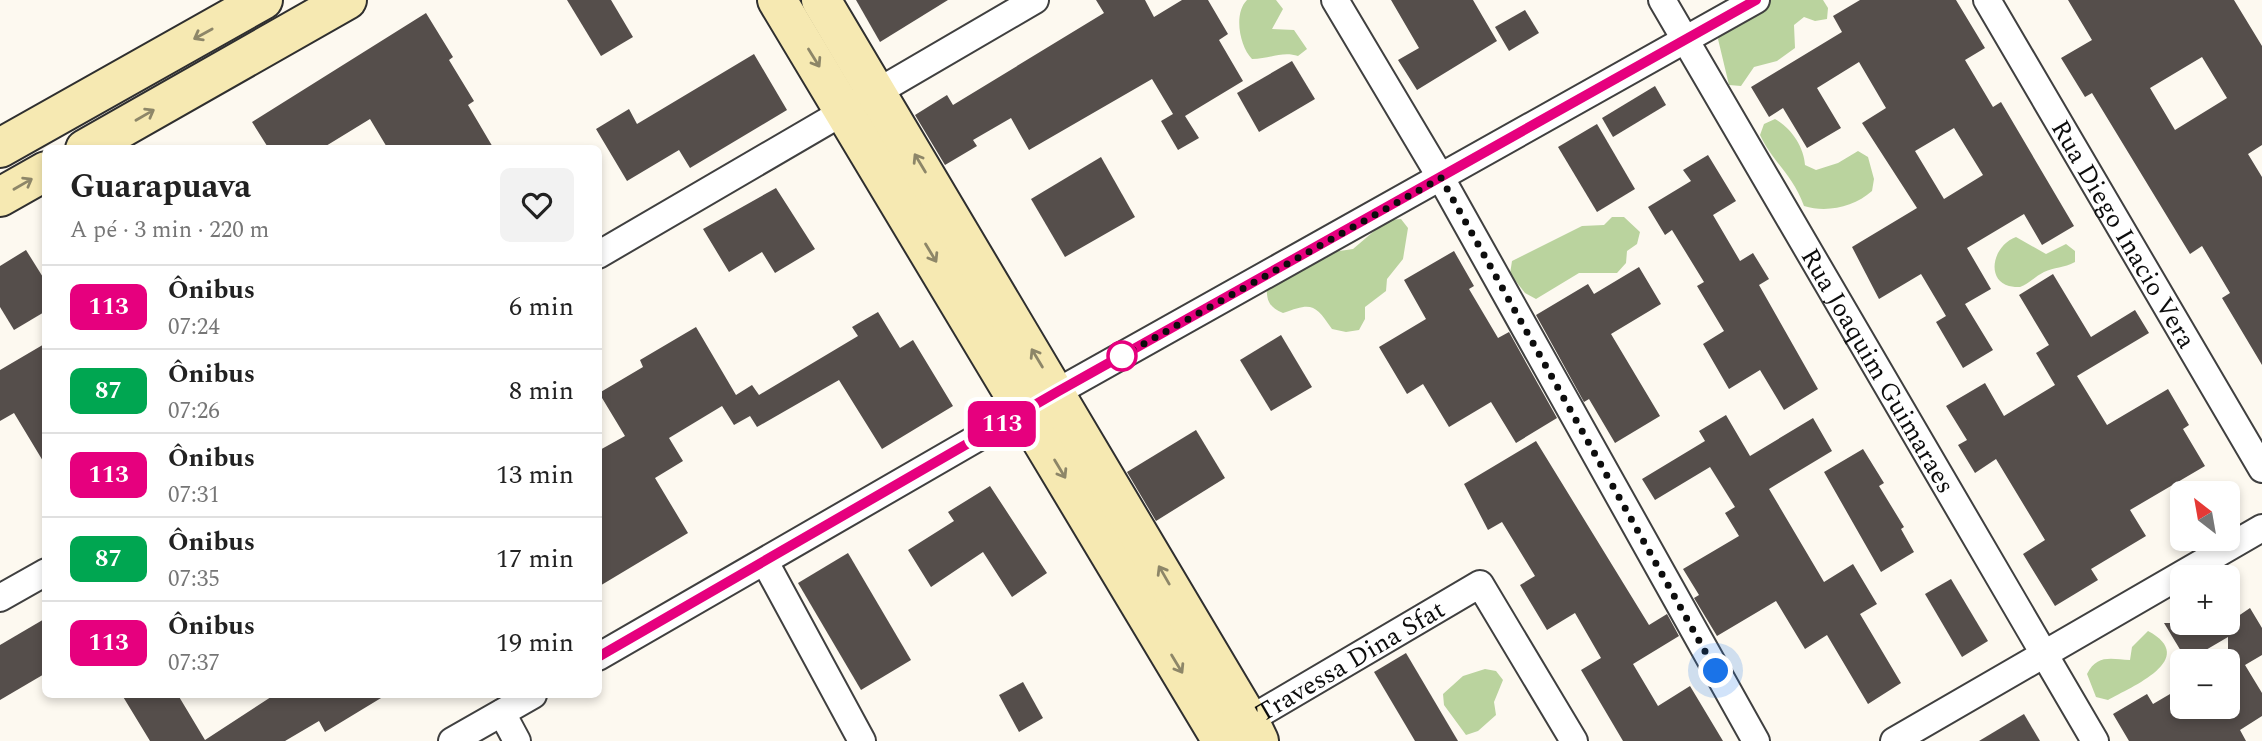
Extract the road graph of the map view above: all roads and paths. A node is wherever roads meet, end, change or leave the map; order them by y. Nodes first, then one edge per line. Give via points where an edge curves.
1 (263, 0) edge
2 (347, 0) edge
3 (777, 0) edge
4 (821, 0) edge
5 (1035, 0) edge
6 (1335, 0) edge
7 (1661, 0) edge
8 (1756, 0) edge
9 (1987, 0) edge
10 (1685, 41) junction
11 (863, 103) junction
12 (92, 145) edge
13 (0, 148) edge
14 (42, 173) edge
15 (1441, 178) junction
16 (0, 197) edge
17 (602, 253) edge
18 (1041, 402) junction
19 (2262, 468) edge
20 (2262, 528) edge
21 (765, 562) junction
22 (42, 574) edge
23 (0, 598) edge
24 (2043, 654) junction
25 (602, 655) edge
26 (528, 698) edge
27 (502, 713) junction
28 (1238, 735) edge
29 (452, 741) edge
30 (517, 741) edge
31 (862, 741) edge
32 (1574, 741) edge
33 (1756, 741) edge
34 (1894, 741) edge
35 (2095, 741) edge

1 -> 13 street
12 -> 2 street
3 -> 11 street
4 - 11 street
5 - 11 street
6 - 15 street
7 - 10 street, Rua Joaquim Guimaraes
8 - 10 street
9 - 19 street, Rua Diego Inacio Vera
10 - 15 street
10 - 24 street, Rua Joaquim Guimaraes
11 - 17 street
11 - 18 street
16 -> 14 street
15 - 18 street
15 - 33 street
18 - 21 street
18 - 28 street
20 - 24 street
21 - 25 street
21 - 31 street
22 - 23 street
24 - 34 street
24 - 35 street, Rua Joaquim Guimaraes
26 - 27 street
27 - 29 street
27 - 30 street
28 - 32 street, Travessa Dina Sfat via 1480,584

